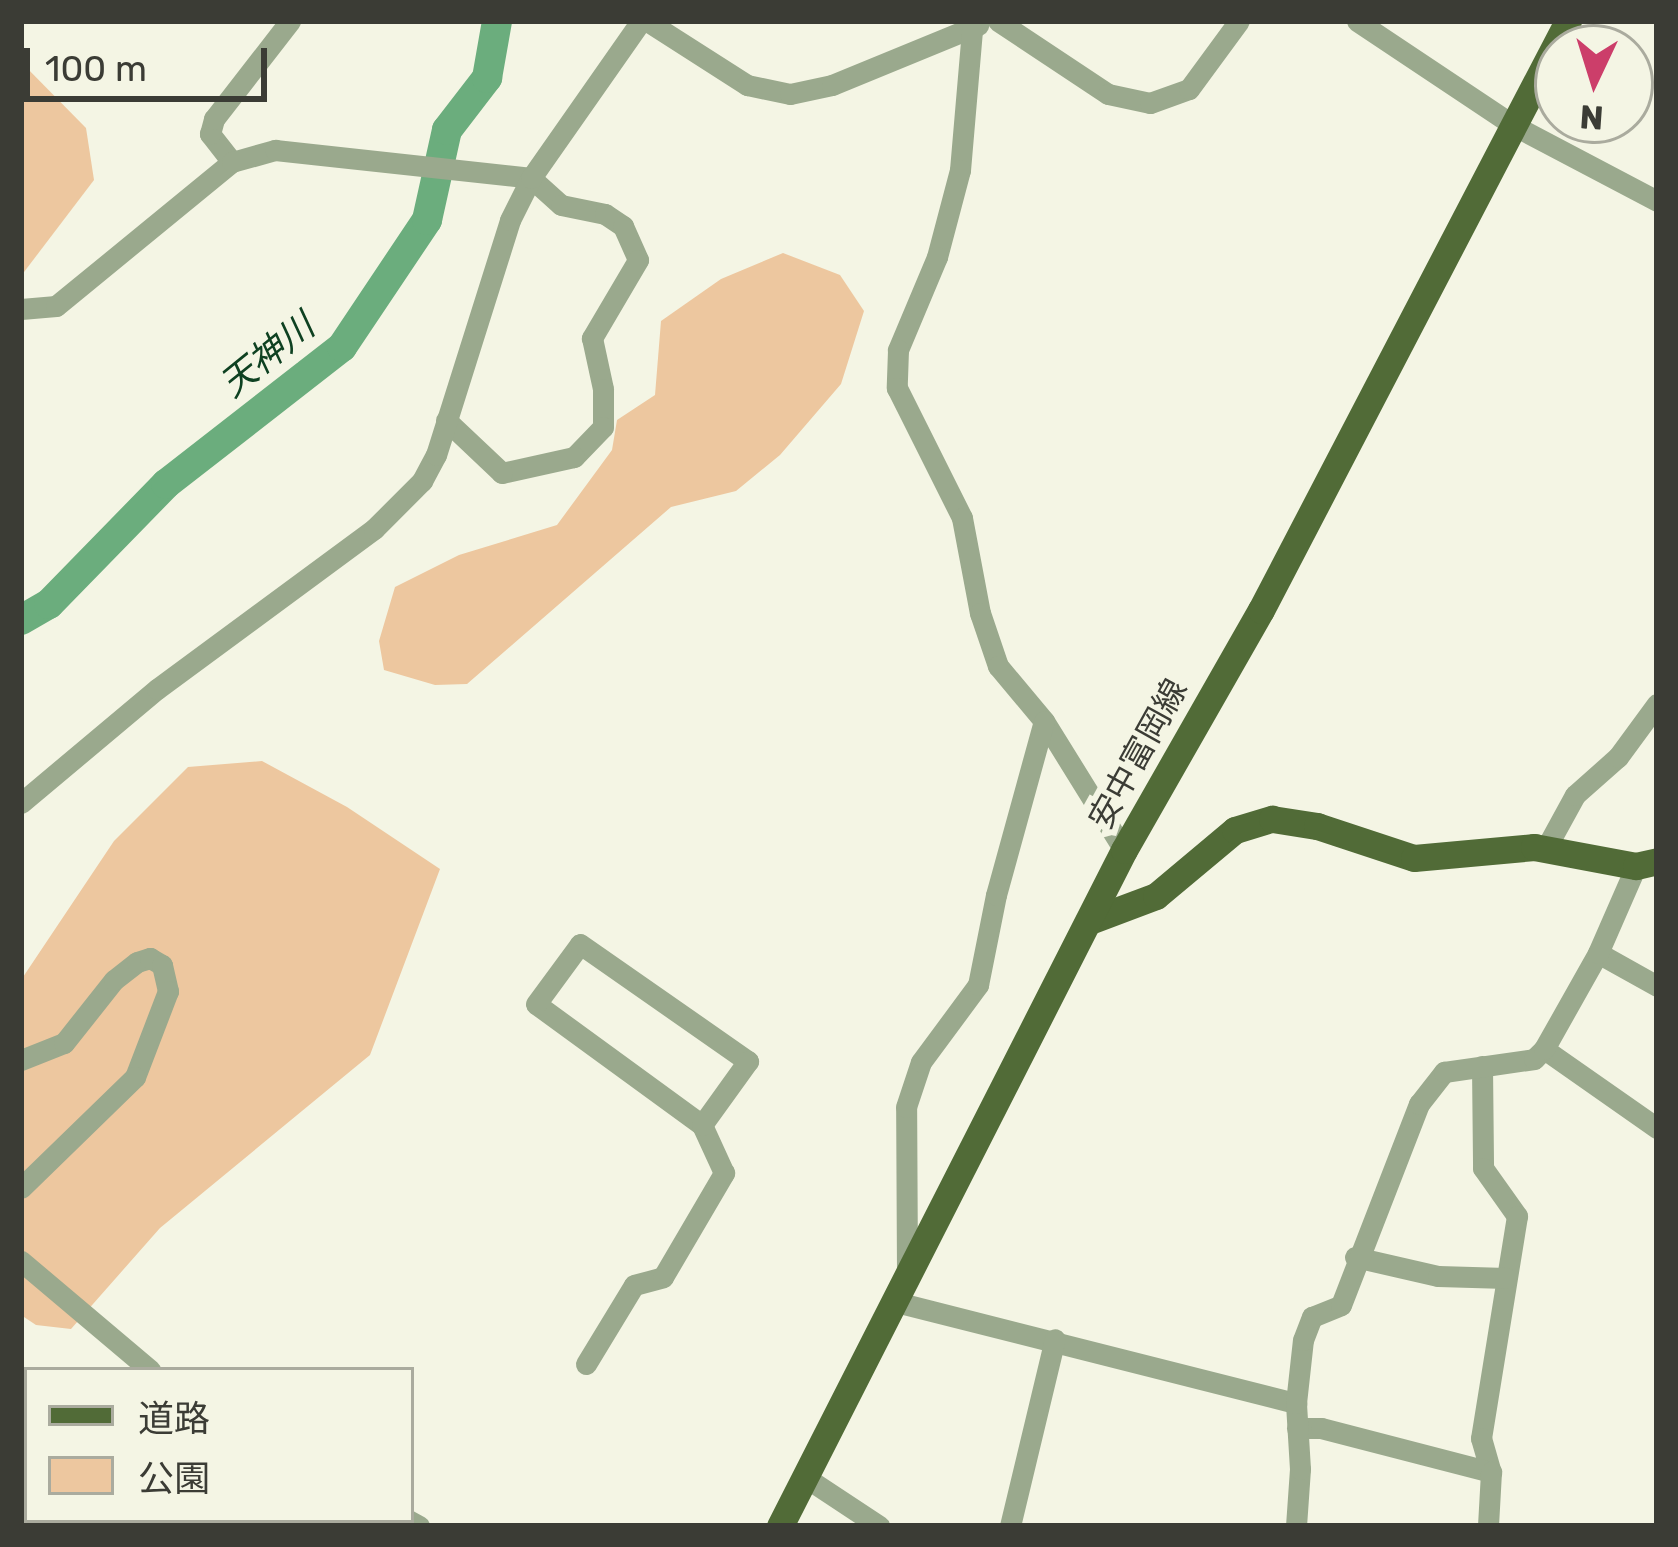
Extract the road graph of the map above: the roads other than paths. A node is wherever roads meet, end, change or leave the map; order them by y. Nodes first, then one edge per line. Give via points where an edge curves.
1 (290, 21) edge
2 (644, 21) edge
3 (998, 21) edge
4 (1239, 21) edge
5 (1357, 21) edge
6 (1568, 21) edge
7 (978, 25) edge
8 (1513, 124) junction
9 (232, 162) junction
10 (531, 178) junction
11 (1657, 201) edge
12 (21, 309) edge
13 (446, 420) junction
14 (1657, 704) edge
15 (1044, 721) junction
16 (21, 803) edge
17 (1546, 848) junction
18 (1124, 850) junction
19 (1647, 864) edge
20 (1092, 920) junction
21 (1598, 953) junction
22 (1657, 986) edge
23 (1544, 1049) junction
24 (21, 1060) edge
25 (1482, 1066) junction
26 (702, 1126) junction
27 (1657, 1128) edge
28 (21, 1188) edge
29 (1355, 1257) junction
30 (21, 1261) edge
31 (1507, 1278) junction
32 (902, 1292) junction
33 (1055, 1339) junction
34 (586, 1364) dead end
35 (146, 1367) edge
36 (1296, 1403) junction
37 (1297, 1428) junction
38 (1490, 1472) junction
39 (806, 1477) junction
40 (780, 1526) edge
41 (879, 1526) edge
42 (1010, 1526) edge
43 (1296, 1526) edge
44 (1488, 1526) edge

1 - 9 street via 214,119 210,134
2 - 7 street via 747,85 790,94 832,85
2 - 10 street
3 - 4 street via 1108,94 1150,103 1189,89
5 - 8 street
6 - 8 main road, 安中富岡線
7 - 15 street via 960,170 937,257 898,350 897,388 962,518 998,666
8 - 11 street
8 - 18 main road, 安中富岡線 via 1256,620
9 - 10 street via 275,150
9 - 12 street via 56,306
10 - 13 street
10 - 13 street via 561,205 623,226 638,260 592,338 603,427 574,457 502,473
13 - 16 street via 436,455 404,502
14 - 17 street via 1618,757 1575,795
15 - 18 street
15 - 32 street via 978,985 921,1062 906,1107
17 - 19 main road
17 - 20 main road via 1414,858 1317,826 1256,821 1224,837 1156,896
18 - 20 main road, 安中富岡線
19 - 21 street
20 - 32 main road, 安中富岡線
21 - 22 street
21 - 23 street
23 - 25 street via 1534,1059
23 - 27 street
24 - 28 street via 64,1043 136,962 162,965 168,991 135,1077
25 - 29 street via 1444,1072 1431,1085
25 - 31 street via 1484,1168 1517,1216
26 - 26 street via 536,1004 580,944 748,1061
26 - 34 street via 724,1173 663,1277 634,1285
29 - 31 street via 1438,1276
29 - 36 street via 1341,1305 1312,1317
30 - 35 street
31 - 38 street via 1481,1438
32 - 33 street
32 - 39 main road, 安中富岡線
33 - 36 street
33 - 42 street
36 - 37 street
37 - 38 street
37 - 43 street
38 - 44 street
39 - 40 main road, 安中富岡線
39 - 41 street

